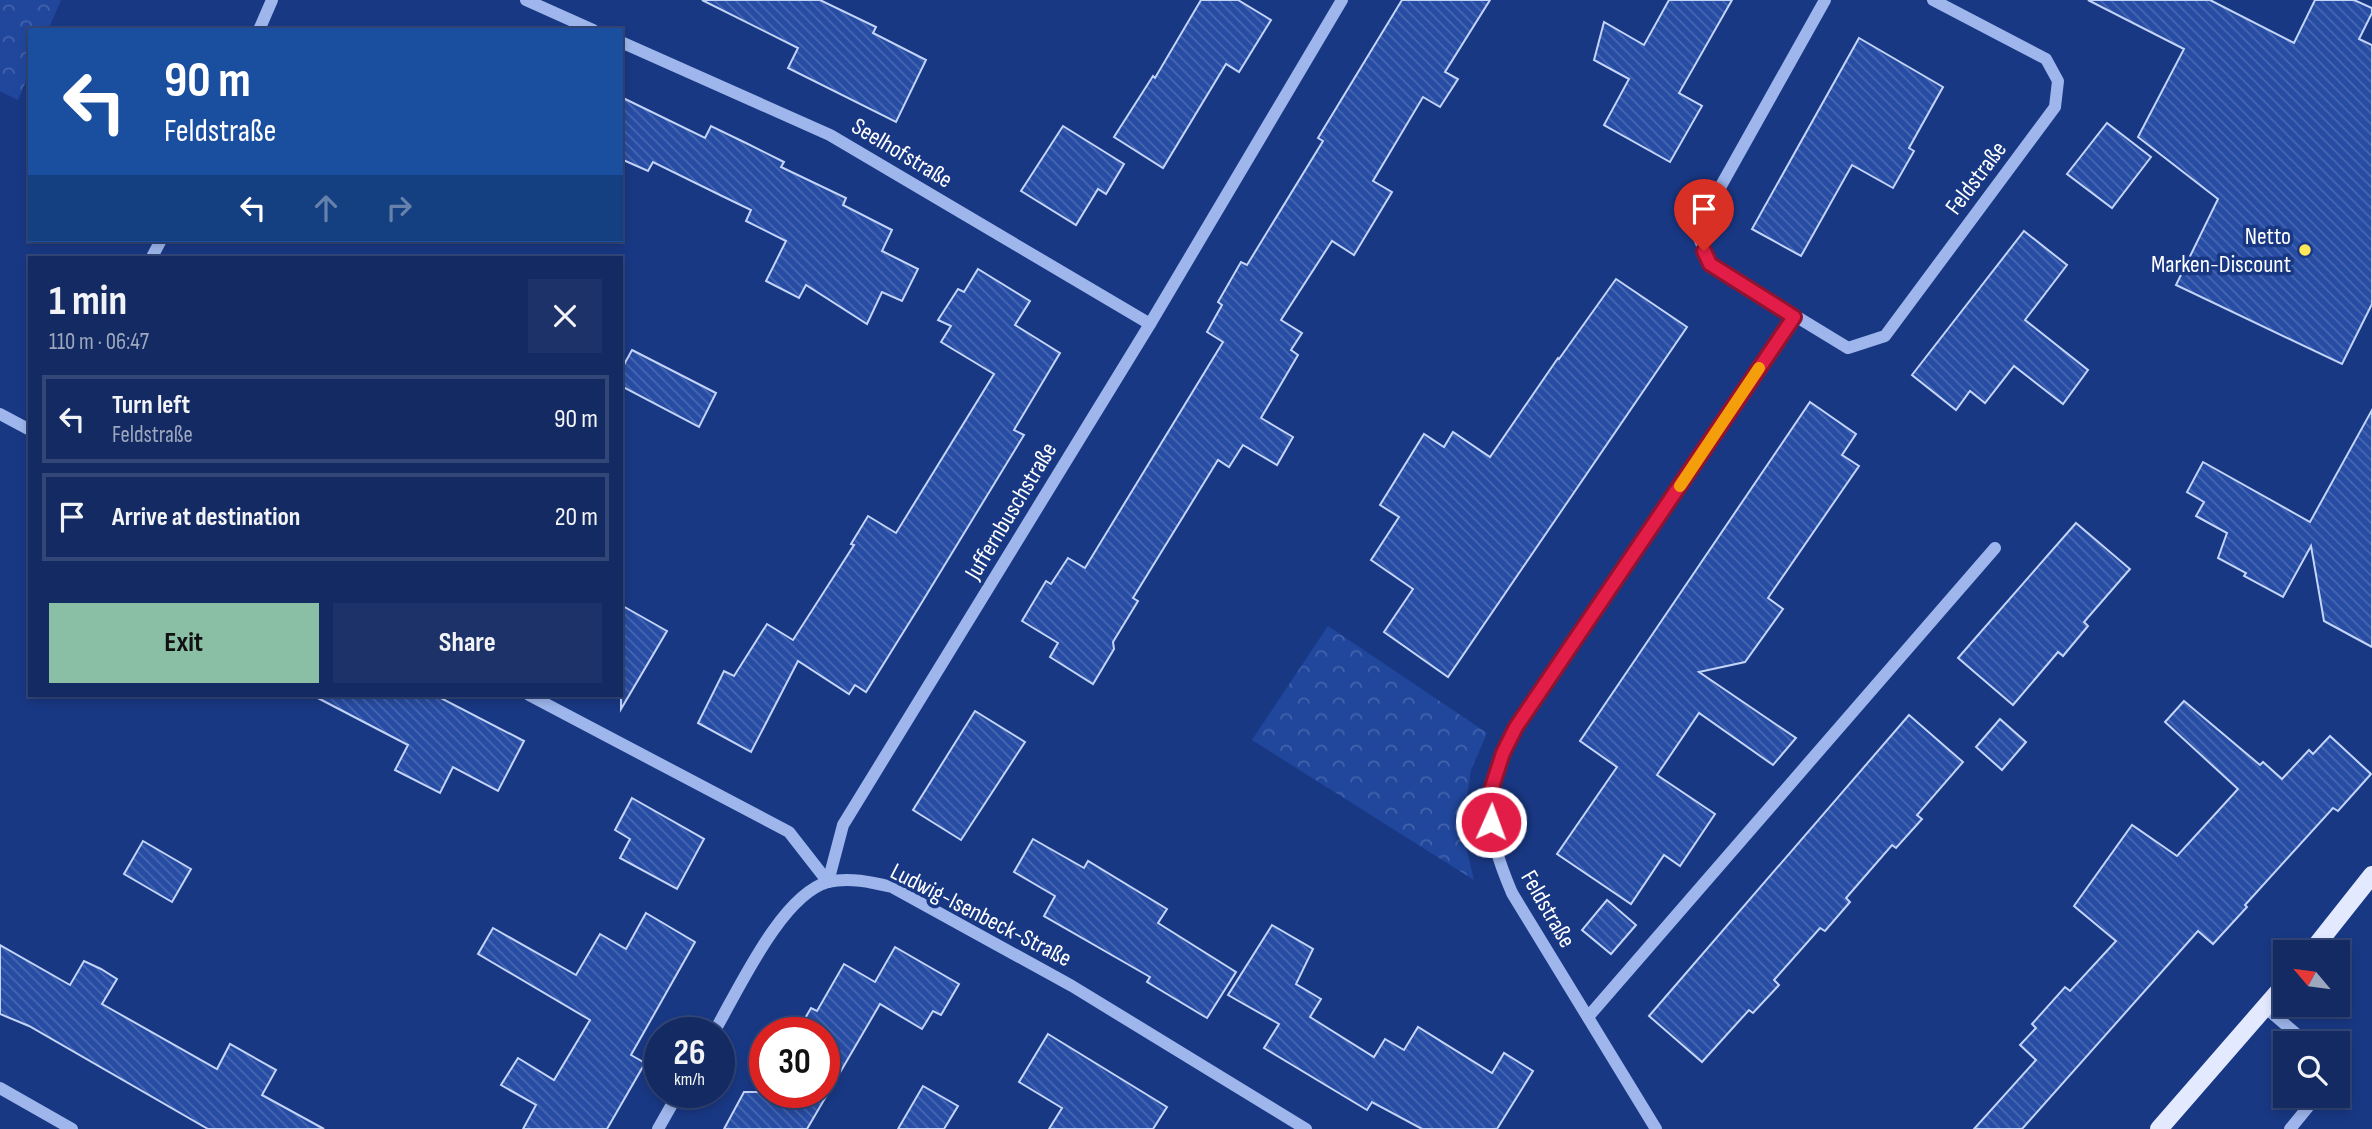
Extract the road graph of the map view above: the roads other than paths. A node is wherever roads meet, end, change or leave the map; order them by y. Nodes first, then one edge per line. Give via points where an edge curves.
1 (272, 0) edge
2 (526, 0) edge
3 (1342, 0) edge
4 (1825, 0) edge
5 (1933, 0) edge
6 (260, 28) edge
7 (589, 28) edge
8 (623, 43) edge
9 (1794, 317) junction
10 (1150, 324) junction
11 (0, 414) edge
12 (28, 429) edge
13 (1995, 548) dead end
14 (533, 697) edge
15 (2372, 875) edge
16 (828, 882) junction
17 (2321, 940) edge
18 (2273, 1000) edge
19 (2266, 1008) junction
20 (723, 1017) edge
21 (1588, 1017) junction
22 (2293, 1031) edge
23 (0, 1088) edge
24 (670, 1108) edge
25 (2307, 1108) edge
26 (72, 1129) edge
27 (658, 1129) edge
28 (1306, 1129) edge
29 (1656, 1129) edge
30 (2159, 1129) edge
31 (2290, 1129) edge

1 - 6 street
2 - 7 street
3 - 10 street, Juffernbuschstraße
4 - 9 street, Feldstraße via 1708,209 1699,238 1710,264
5 - 9 street, Feldstraße via 2046,59 2058,81 2055,107 1885,336 1848,348
8 - 10 street, Seelhofstraße via 830,135
9 - 21 street, Feldstraße via 1516,727 1492,787 1491,822 1498,859 1512,893
10 - 16 street, Juffernbuschstraße via 843,825
11 - 12 street
13 - 21 street
14 - 16 street via 789,832
15 - 17 main road
16 - 20 street via 804,894 778,921
16 - 28 street, Ludwig-Isenbeck-Straße via 863,880 892,887 1072,986
18 - 19 main road
19 - 22 street
19 - 30 main road
21 - 29 street, Feldstraße
23 - 26 street
24 - 27 street
25 - 31 street

